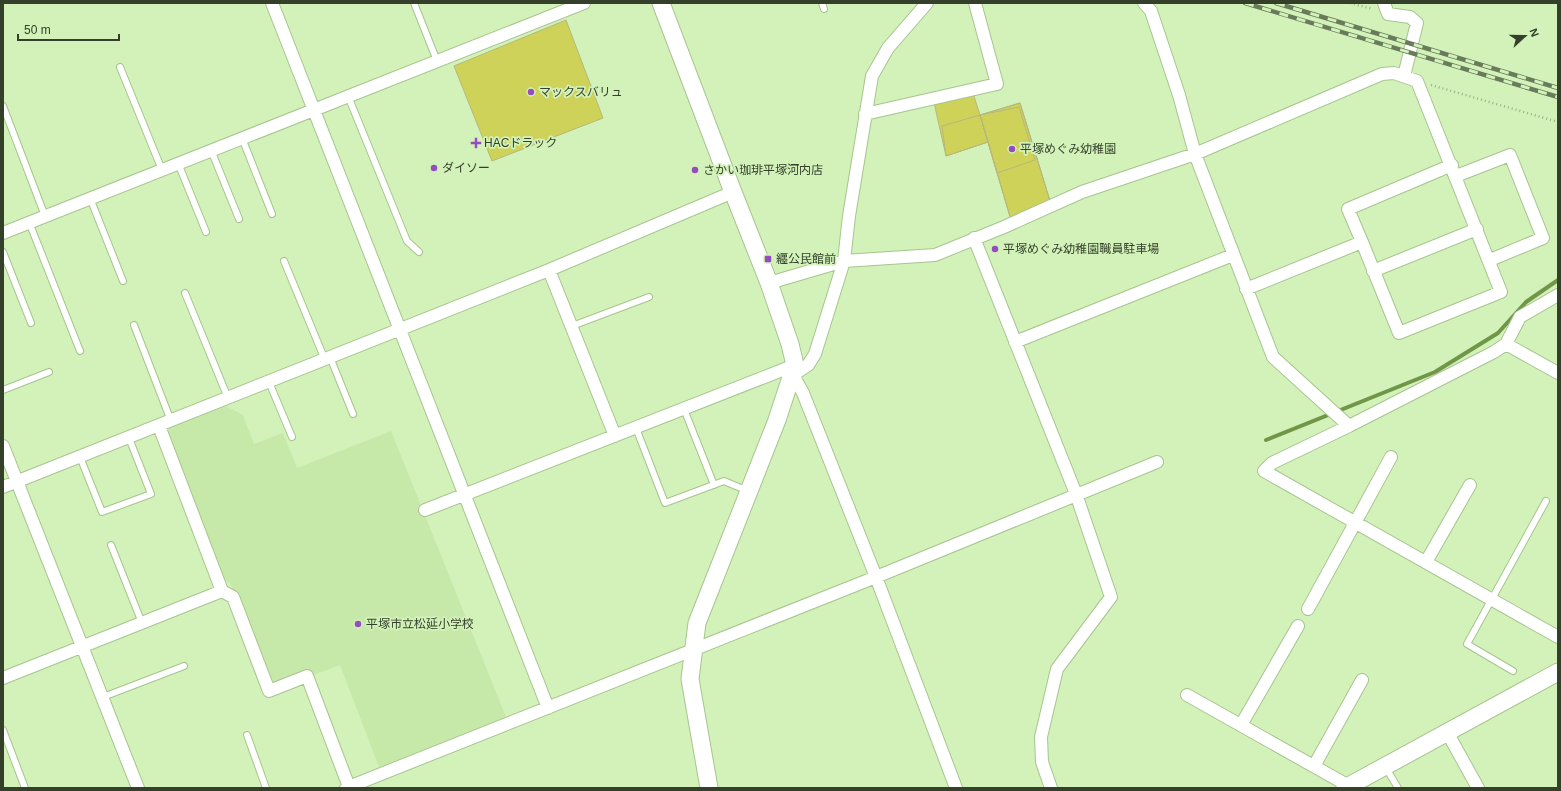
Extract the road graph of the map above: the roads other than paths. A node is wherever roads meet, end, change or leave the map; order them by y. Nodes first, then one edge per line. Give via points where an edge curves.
1 (272, 3) edge
2 (414, 3) edge
3 (584, 3) edge
4 (661, 3) edge
5 (927, 3) edge
6 (975, 3) edge
7 (1144, 3) edge
8 (1386, 8) edge
9 (437, 61) junction
10 (120, 67) dead end
11 (1404, 76) junction
12 (348, 96) junction
13 (3, 106) edge
14 (314, 110) junction
15 (865, 114) junction
16 (242, 138) junction
17 (211, 150) junction
18 (1195, 154) junction
19 (178, 164) junction
20 (162, 170) junction
21 (1454, 171) junction
22 (733, 192) junction
23 (90, 198) junction
24 (272, 214) dead end
25 (45, 216) junction
26 (239, 219) dead end
27 (29, 222) junction
28 (1477, 229) junction
29 (206, 232) dead end
30 (3, 233) edge
31 (974, 238) junction
32 (1362, 242) junction
33 (3, 252) edge
34 (419, 252) dead end
35 (1233, 255) junction
36 (284, 260) dead end
37 (1490, 260) junction
38 (844, 261) junction
39 (549, 270) junction
40 (1373, 271) junction
41 (123, 281) dead end
42 (769, 283) junction
43 (1246, 289) junction
44 (185, 293) dead end
45 (1558, 295) edge
46 (648, 297) dead end
47 (31, 322) dead end
48 (134, 325) dead end
49 (572, 326) junction
50 (399, 330) junction
51 (1015, 342) junction
52 (1506, 344) junction
53 (80, 351) dead end
54 (328, 359) junction
55 (794, 370) junction
56 (49, 372) dead end
57 (1558, 373) edge
58 (270, 382) junction
59 (3, 390) edge
60 (228, 398) junction
61 (684, 409) junction
62 (353, 414) dead end
63 (171, 421) junction
64 (159, 426) junction
65 (1349, 426) junction
66 (636, 428) junction
67 (615, 436) junction
68 (292, 437) dead end
69 (129, 438) junction
70 (3, 446) edge
71 (80, 457) junction
72 (1391, 457) dead end
73 (1157, 462) dead end
74 (17, 481) junction
75 (714, 485) junction
76 (1470, 485) dead end
77 (3, 487) edge
78 (749, 492) junction
79 (1076, 494) junction
80 (464, 495) junction
81 (1546, 501) dead end
82 (425, 510) dead end
83 (1356, 522) junction
84 (111, 546) dead end
85 (1426, 562) junction
86 (876, 577) junction
87 (222, 591) junction
88 (1492, 600) junction
89 (1308, 609) dead end
90 (142, 623) junction
91 (1298, 626) dead end
92 (1558, 635) edge
93 (83, 647) junction
94 (692, 650) junction
95 (184, 666) dead end
96 (1513, 671) dead end
97 (1558, 672) edge
98 (3, 678) edge
99 (1362, 680) dead end
100 (1187, 695) dead end
101 (103, 697) junction
102 (548, 708) junction
103 (1241, 725) junction
104 (3, 730) edge
105 (1447, 732) junction
106 (246, 735) dead end
107 (1314, 766) junction
108 (1385, 766) junction
109 (354, 786) edge
110 (1347, 787) edge
111 (25, 788) edge
112 (138, 788) edge
113 (266, 788) edge
114 (709, 788) edge
115 (956, 788) edge
116 (1051, 788) edge
117 (1398, 788) edge
118 (1478, 788) edge

1 - 14 street
2 - 9 lane
3 - 9 street
4 - 22 street
5 - 15 street via 888,48 872,76
6 - 15 street via 997,84
7 - 18 street via 1151,11 1179,95
8 - 11 street via 1410,17 1417,23
9 - 12 street
10 - 20 lane
11 - 18 street via 1394,72 1382,74
11 - 21 street via 1417,81
12 - 14 street
12 - 34 lane via 407,242
13 - 25 lane
14 - 16 street
14 - 50 street
15 - 38 street
16 - 17 street
16 - 24 lane
17 - 19 street
17 - 26 lane
18 - 31 street via 1082,192
18 - 35 street
19 - 20 street
19 - 29 lane
20 - 23 street
21 - 28 street
21 - 32 street via 1348,209
21 - 37 street via 1510,155 1543,238
22 - 39 street
22 - 42 street
23 - 25 street
23 - 41 lane
25 - 27 street
27 - 30 street
27 - 53 lane
28 - 37 street
28 - 40 street
31 - 38 street via 935,255
31 - 51 street
32 - 40 street
32 - 43 street
33 - 47 lane
35 - 43 street
35 - 51 street
36 - 54 lane
37 - 40 street via 1501,292 1399,333
38 - 42 street
38 - 55 street via 815,354 808,365
39 - 49 street
39 - 50 street
42 - 55 street via 790,344
43 - 65 street via 1273,357
44 - 60 lane
45 - 52 street via 1520,317
46 - 49 lane
48 - 63 lane
49 - 67 street
50 - 54 street
50 - 80 street
51 - 79 street
52 - 57 street
52 - 65 street
54 - 58 street
54 - 62 lane
55 - 61 street
55 - 78 street
55 - 86 street
56 - 59 lane
58 - 60 street
58 - 68 lane
60 - 63 street
61 - 66 street
61 - 75 lane
63 - 64 street
64 - 69 street
64 - 87 street
65 - 83 street via 1272,463 1264,471
66 - 67 street
66 - 75 lane via 665,503
67 - 80 street
69 - 71 street
69 - 71 lane via 151,494 102,512
70 - 74 street
71 - 74 street
72 - 83 street
73 - 79 street
74 - 77 street
74 - 93 street
75 - 78 lane via 724,481
76 - 85 street
78 - 94 street via 697,623
79 - 86 street
79 - 116 street via 1111,597 1057,669 1041,737 1042,762
80 - 82 street
80 - 102 street
81 - 88 lane
83 - 85 street
83 - 89 street
84 - 90 lane
85 - 88 street
86 - 94 street
86 - 115 street
87 - 90 street
87 - 109 street via 233,597 269,691 307,676
88 - 92 street
88 - 96 lane via 1468,644
90 - 93 street
91 - 103 street
93 - 98 street
93 - 101 street
94 - 102 street
94 - 114 street via 690,679
95 - 101 lane
97 - 105 street
99 - 107 street
100 - 103 street
101 - 112 street
102 - 109 street
103 - 107 street
104 - 111 lane
105 - 108 street
105 - 118 street
106 - 113 lane
107 - 110 street
108 - 110 street
108 - 117 lane

